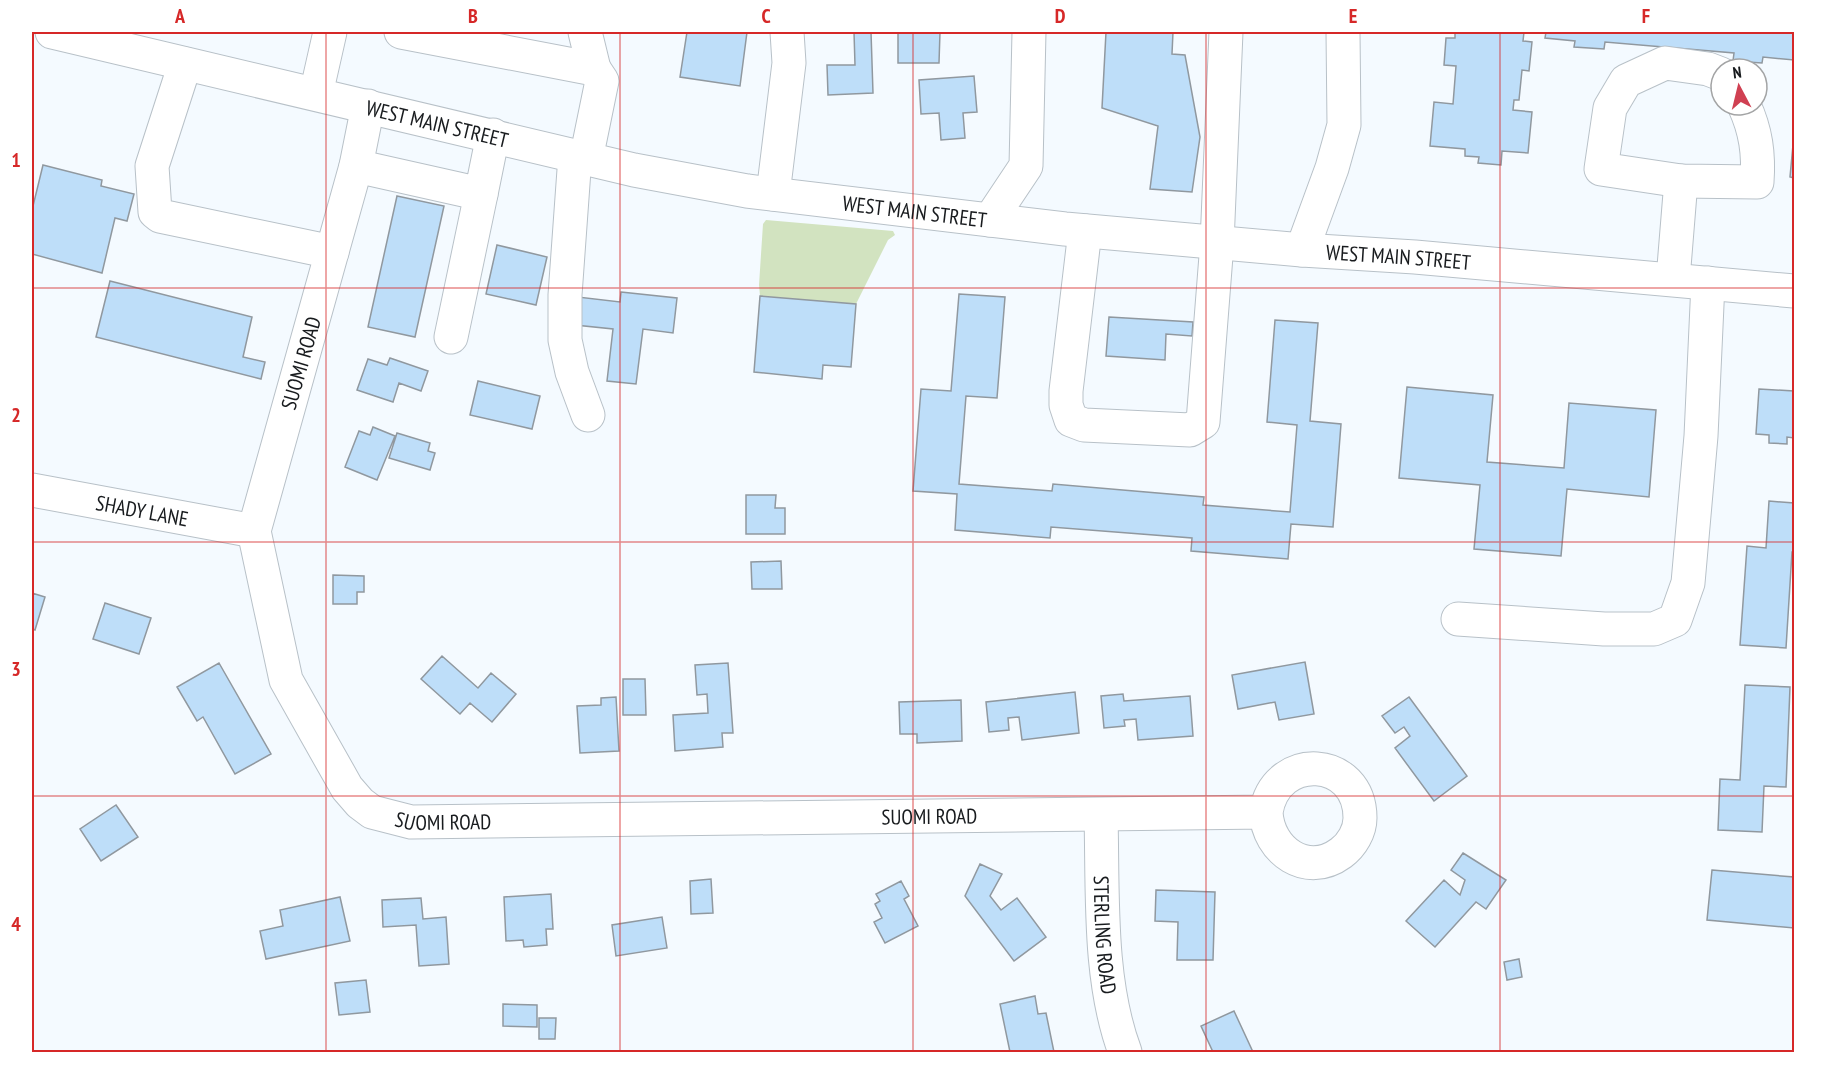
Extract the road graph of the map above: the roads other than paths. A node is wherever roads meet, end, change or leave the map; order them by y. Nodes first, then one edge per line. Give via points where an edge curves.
1 (51, 32) edge
2 (330, 32) edge
3 (585, 32) edge
4 (787, 32) edge
5 (1029, 32) edge
6 (1226, 32) edge
7 (1343, 32) edge
8 (414, 33) edge
9 (185, 64) junction
10 (594, 69) junction
11 (1709, 69) edge
12 (316, 94) junction
13 (368, 106) junction
14 (1750, 117) edge
15 (493, 135) junction
16 (581, 157) junction
17 (356, 166) junction
18 (1681, 182) junction
19 (467, 191) junction
20 (773, 194) junction
21 (990, 220) junction
22 (1085, 231) junction
23 (1217, 243) junction
24 (1302, 250) junction
25 (332, 252) junction
26 (1673, 279) junction
27 (1708, 283) junction
28 (1794, 291) edge
29 (451, 337) dead end
30 (588, 415) dead end
31 (32, 490) edge
32 (254, 531) junction
33 (1458, 620) dead end
34 (1266, 812) dead end
35 (1101, 815) junction
36 (1125, 1053) edge

1 - 9 street, WEST MAIN STREET
2 - 12 street
3 - 10 street
4 - 20 street via 789,63
5 - 21 street via 1026,166
6 - 23 street
7 - 24 street via 1344,125
8 - 10 street
9 - 12 street, WEST MAIN STREET
9 - 25 street via 152,166 155,212
10 - 16 street via 602,81
11 - 18 street via 1665,63 1626,81 1610,108 1601,169
12 - 13 street, WEST MAIN STREET
13 - 15 street, WEST MAIN STREET
13 - 17 street, SUOMI ROAD
14 - 18 street via 1759,154 1757,182
15 - 16 street, WEST MAIN STREET
15 - 19 street
16 - 20 street, WEST MAIN STREET via 666,177
16 - 30 street via 565,295 565,340
17 - 19 street
17 - 25 street, SUOMI ROAD
18 - 26 street
19 - 29 street
20 - 21 street, WEST MAIN STREET
21 - 22 street, WEST MAIN STREET
22 - 23 street, WEST MAIN STREET
22 - 23 street via 1066,391 1071,420 1084,425 1190,430 1203,422
23 - 24 street, WEST MAIN STREET
24 - 26 street, WEST MAIN STREET
25 - 32 street, SUOMI ROAD
26 - 27 street, WEST MAIN STREET
27 - 28 street, WEST MAIN STREET
27 - 33 street via 1701,435 1688,583 1675,620 1654,629
31 - 32 street, SHADY LANE
32 - 35 street, SUOMI ROAD via 286,680 346,789 372,812 387,818 411,822
34 - 35 street, SUOMI ROAD
35 - 36 street, STERLING ROAD via 1107,970

